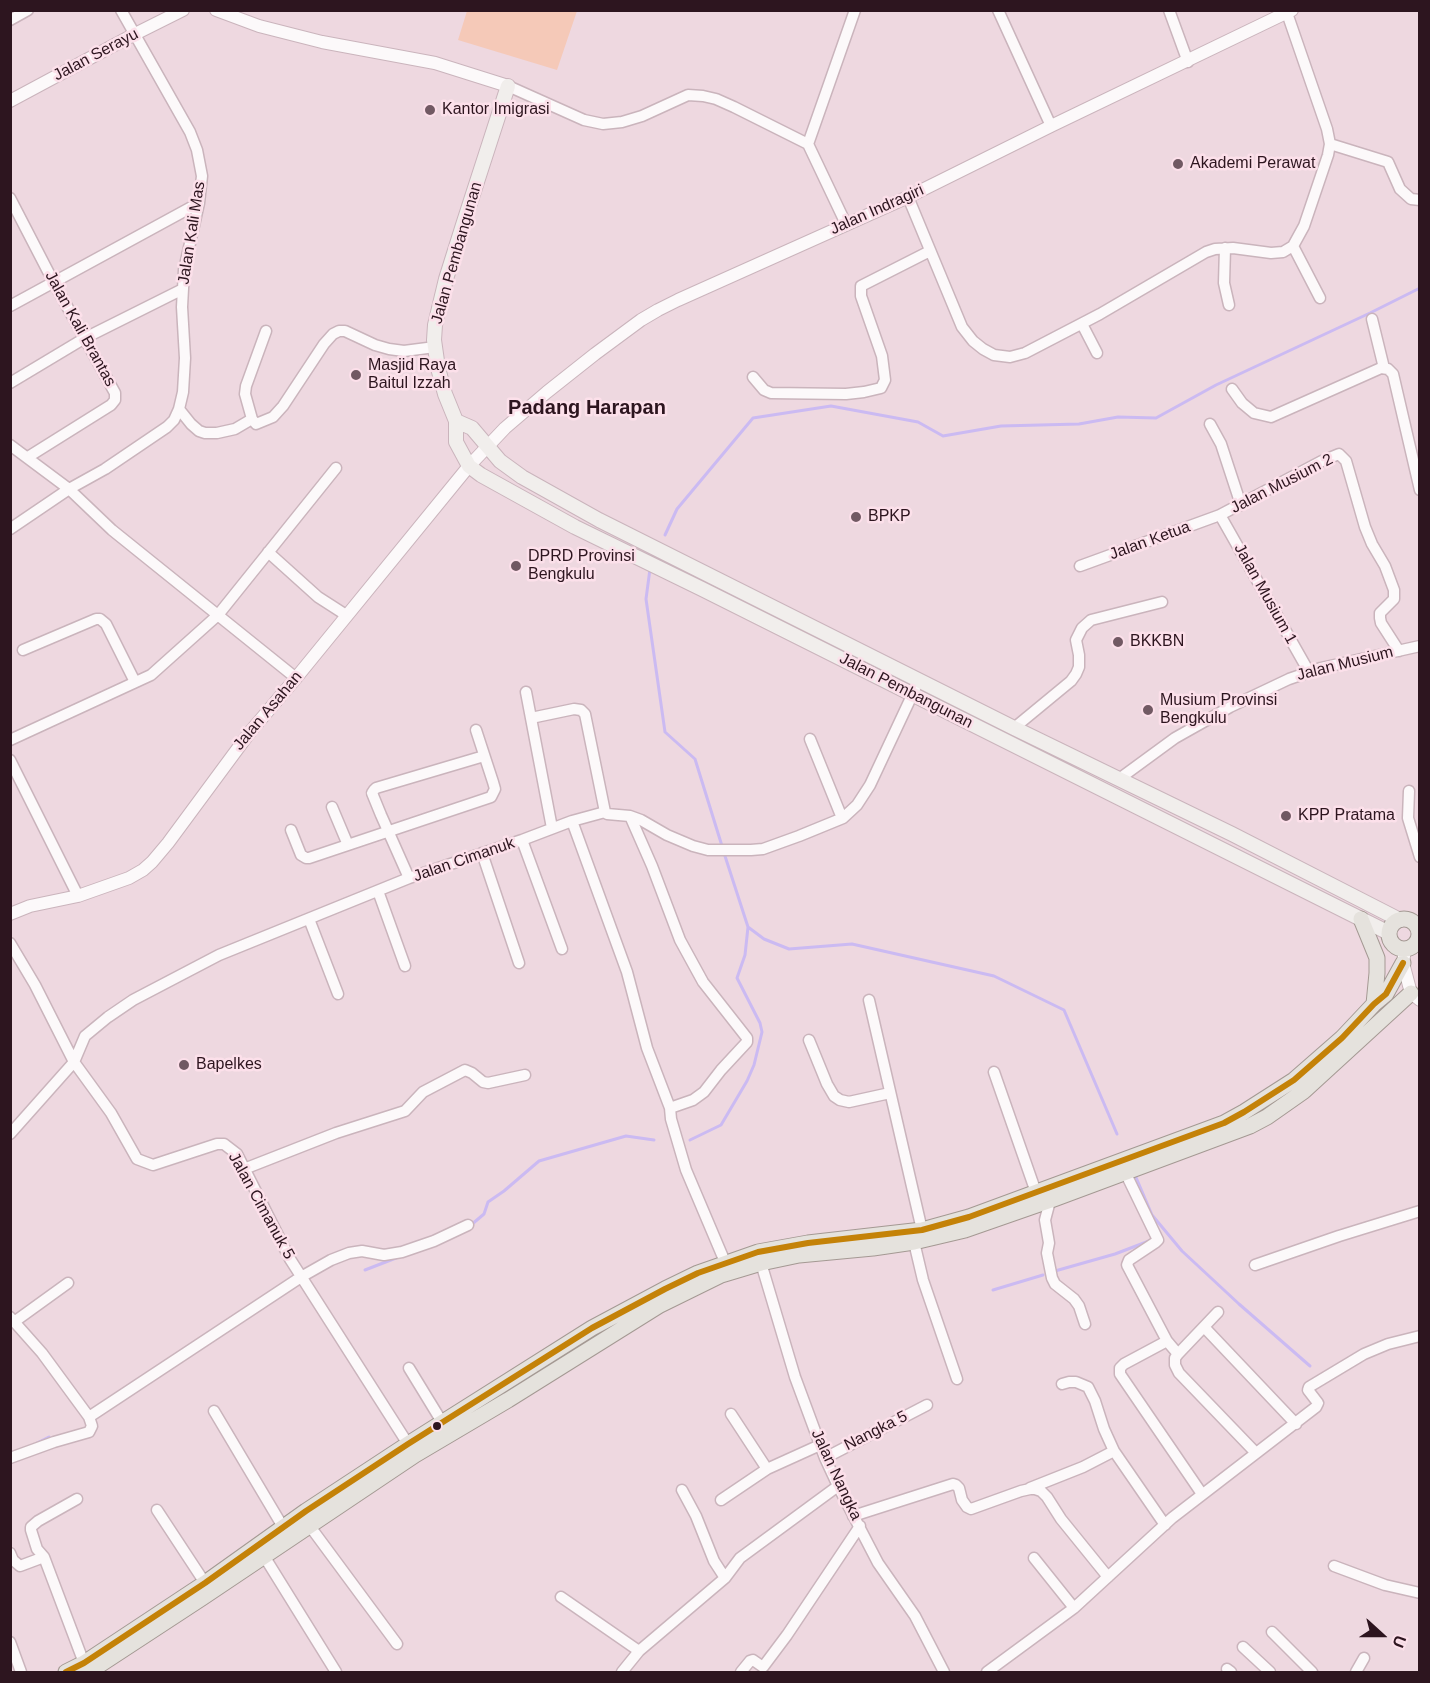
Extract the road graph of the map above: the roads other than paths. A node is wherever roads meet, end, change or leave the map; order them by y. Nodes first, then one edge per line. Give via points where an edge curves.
1 (28, 10) edge
2 (120, 10) edge
3 (216, 10) edge
4 (855, 10) edge
5 (998, 10) edge
6 (1169, 10) edge
7 (182, 11) edge
8 (1289, 12) edge
9 (1274, 14) edge
10 (10, 20) edge
11 (133, 34) junction
12 (1188, 62) junction
13 (508, 86) junction
14 (10, 101) edge
15 (1051, 126) junction
16 (808, 144) junction
17 (1330, 144) junction
18 (908, 197) junction
19 (10, 198) edge
20 (1419, 200) edge
21 (199, 203) junction
22 (846, 224) junction
23 (1293, 246) junction
24 (1226, 248) junction
25 (930, 251) junction
26 (54, 283) junction
27 (183, 289) junction
28 (1320, 298) dead end
29 (1229, 305) dead end
30 (10, 306) edge
31 (1372, 320) dead end
32 (1082, 324) junction
33 (266, 331) dead end
34 (85, 338) junction
35 (435, 347) junction
36 (1097, 353) dead end
37 (1384, 368) junction
38 (753, 377) dead end
39 (10, 382) edge
40 (1232, 389) dead end
41 (179, 409) junction
42 (252, 419) junction
43 (456, 421) junction
44 (1210, 424) dead end
45 (486, 447) junction
46 (13, 450) edge
47 (28, 457) junction
48 (469, 466) junction
49 (336, 468) dead end
50 (69, 489) junction
51 (1419, 490) edge
52 (1241, 506) junction
53 (1220, 515) junction
54 (12, 525) edge
55 (268, 552) junction
56 (1080, 566) dead end
57 (721, 582) junction
58 (715, 596) junction
59 (1162, 602) dead end
60 (219, 615) junction
61 (346, 615) junction
62 (1419, 646) edge
63 (23, 650) dead end
64 (1399, 651) junction
65 (1309, 672) junction
66 (296, 678) junction
67 (919, 681) junction
68 (135, 682) junction
69 (526, 692) dead end
70 (913, 695) junction
71 (531, 718) junction
72 (1014, 728) junction
73 (476, 730) dead end
74 (810, 739) dead end
75 (10, 740) edge
76 (484, 756) junction
77 (10, 760) edge
78 (1119, 779) junction
79 (1408, 791) dead end
80 (1105, 792) junction
81 (332, 807) dead end
82 (604, 812) junction
83 (630, 816) junction
84 (843, 818) junction
85 (572, 821) junction
86 (552, 828) junction
87 (291, 830) dead end
88 (388, 831) junction
89 (522, 840) junction
90 (348, 844) junction
91 (482, 853) junction
92 (1419, 857) edge
93 (409, 878) junction
94 (378, 891) junction
95 (78, 896) junction
96 (1419, 910) edge
97 (10, 914) edge
98 (309, 919) junction
99 (1361, 919) junction
100 (1410, 923) edge
101 (1389, 933) junction
102 (10, 943) edge
103 (562, 949) dead end
104 (1404, 956) junction
105 (519, 963) dead end
106 (405, 966) dead end
107 (338, 994) dead end
108 (1415, 996) edge
109 (869, 1000) dead end
110 (1374, 1004) junction
111 (809, 1040) dead end
112 (74, 1062) junction
113 (994, 1072) dead end
114 (525, 1075) dead end
115 (890, 1093) junction
116 (670, 1108) junction
117 (10, 1134) edge
118 (244, 1169) junction
119 (1125, 1172) junction
120 (1042, 1199) junction
121 (1419, 1211) edge
122 (468, 1225) dead end
123 (918, 1236) junction
124 (725, 1262) junction
125 (761, 1263) junction
126 (1255, 1265) dead end
127 (301, 1277) junction
128 (68, 1283) dead end
129 (1218, 1312) dead end
130 (12, 1320) edge
131 (1085, 1324) dead end
132 (1204, 1327) junction
133 (1419, 1336) edge
134 (1167, 1341) junction
135 (1178, 1354) junction
136 (409, 1368) dead end
137 (528, 1378) junction
138 (957, 1379) dead end
139 (1062, 1384) dead end
140 (927, 1405) dead end
141 (214, 1411) dead end
142 (731, 1414) dead end
143 (89, 1417) junction
144 (442, 1422) junction
145 (1296, 1424) junction
146 (820, 1445) junction
147 (412, 1449) junction
148 (1114, 1451) junction
149 (1256, 1453) junction
150 (10, 1458) edge
151 (825, 1458) junction
152 (767, 1469) junction
153 (838, 1486) junction
154 (1029, 1488) junction
155 (682, 1490) dead end
156 (1202, 1494) junction
157 (77, 1499) dead end
158 (721, 1500) dead end
159 (157, 1510) dead end
160 (854, 1516) junction
161 (309, 1525) junction
162 (1165, 1525) junction
163 (860, 1526) junction
164 (287, 1533) junction
165 (10, 1553) edge
166 (264, 1556) junction
167 (44, 1557) junction
168 (1034, 1558) dead end
169 (1334, 1566) dead end
170 (1108, 1577) junction
171 (726, 1578) junction
172 (205, 1583) junction
173 (1419, 1593) edge
174 (561, 1597) dead end
175 (1074, 1608) junction
176 (1272, 1632) dead end
177 (10, 1642) edge
178 (397, 1644) dead end
179 (1243, 1647) dead end
180 (639, 1651) junction
181 (1364, 1658) dead end
182 (86, 1668) edge
183 (21, 1672) edge
184 (66, 1672) edge
185 (336, 1672) edge
186 (622, 1672) edge
187 (741, 1672) edge
188 (944, 1672) edge
189 (987, 1672) edge
190 (1270, 1672) edge
191 (1312, 1672) edge
192 (1356, 1672) edge

1 - 10 street
2 - 11 street, Jalan Kali Mas
3 - 13 street via 259,26 435,63
4 - 16 street
5 - 15 street
6 - 12 street
7 - 11 street, Jalan Serayu
8 - 9 street, Jalan Indragiri
8 - 17 street
9 - 12 street, Jalan Indragiri
11 - 14 street, Jalan Serayu
11 - 21 street, Jalan Kali Mas via 190,132 202,176
12 - 15 street, Jalan Indragiri
13 - 16 street via 584,120 603,124 642,116 684,96 703,96
13 - 35 main road, Jalan Pembangunan via 446,279 435,325
15 - 18 street, Jalan Indragiri
16 - 22 street
17 - 20 street via 1389,162 1400,189 1411,200
17 - 23 street via 1304,226
18 - 22 street, Jalan Indragiri
18 - 25 street
19 - 26 street, Jalan Kali Brantas
21 - 26 street
21 - 27 street, Jalan Kali Mas
22 - 45 street, Jalan Indragiri via 650,315 555,386
23 - 24 street via 1270,253
23 - 28 street
24 - 29 street via 1224,283
24 - 32 street via 1206,252
25 - 32 street via 962,327 994,356 1025,353
25 - 38 street via 861,286 882,356 885,380 881,388 846,394 771,393
26 - 30 street
26 - 34 street, Jalan Kali Brantas
27 - 34 street
27 - 41 street, Jalan Kali Mas via 183,392
31 - 37 street
32 - 36 street
33 - 42 street via 246,386
34 - 39 street
34 - 47 street, Jalan Kali Brantas via 115,399
35 - 42 street via 389,349 339,331 324,345 273,417 256,424
35 - 43 main road, Jalan Pembangunan via 445,394
37 - 40 street via 1271,417 1254,413
37 - 51 street via 1393,374
41 - 42 street via 205,433 235,429
41 - 50 street via 166,427
43 - 45 main road, Jalan Pembangunan via 472,429
43 - 48 main road, Jalan Pembangunan via 456,442
44 - 52 street via 1221,444
45 - 48 street, Jalan Asahan
45 - 57 main road, Jalan Pembangunan via 522,477
46 - 47 street
47 - 50 street
48 - 58 main road, Jalan Pembangunan via 575,527
48 - 61 street, Jalan Asahan
49 - 55 street
50 - 54 street
50 - 60 street via 112,530
52 - 53 street, Jalan Musium 2
52 - 64 street, Jalan Musium 2 via 1340,454 1350,471 1365,527 1394,590 1394,599 1380,618
53 - 56 street, Jalan Ketua
53 - 65 street, Jalan Musium 1
55 - 60 street
55 - 61 street via 318,597
57 - 58 main road
57 - 67 main road, Jalan Pembangunan
58 - 70 main road, Jalan Pembangunan
59 - 72 street via 1090,620 1076,640 1076,674
60 - 66 street
60 - 68 street via 151,675
61 - 66 street, Jalan Asahan
62 - 64 street, Jalan Musium
63 - 68 street via 100,619
64 - 65 street, Jalan Musium
65 - 78 street, Jalan Musium via 1230,707 1175,738
66 - 95 street, Jalan Asahan via 153,862 129,878
67 - 70 street, Jalan Cimanuk
67 - 72 main road, Jalan Pembangunan
68 - 75 street
69 - 71 street
70 - 80 main road, Jalan Pembangunan
70 - 84 street, Jalan Cimanuk via 870,785 857,806
71 - 82 street via 574,709 585,714
71 - 86 street
72 - 78 main road, Jalan Pembangunan
73 - 76 street
74 - 84 street
76 - 88 street via 495,789 491,797
76 - 88 street via 376,788 372,793
77 - 95 street
78 - 80 main road
78 - 100 main road, Jalan Pembangunan
79 - 92 street via 1408,818
80 - 99 main road, Jalan Pembangunan
81 - 90 street
82 - 83 street, Jalan Cimanuk
82 - 85 street, Jalan Cimanuk
83 - 84 street, Jalan Cimanuk via 693,846 735,851 774,845
83 - 116 street via 680,940 703,982 747,1038 704,1092
85 - 86 street, Jalan Cimanuk
85 - 116 street via 627,972 647,1047
86 - 89 street, Jalan Cimanuk
87 - 90 street via 299,852 306,858
88 - 90 street
88 - 93 street
89 - 91 street, Jalan Cimanuk
89 - 103 street
91 - 93 street, Jalan Cimanuk
91 - 105 street
93 - 94 street, Jalan Cimanuk
94 - 98 street, Jalan Cimanuk
94 - 106 street
95 - 97 street, Jalan Asahan
96 - 100 main road
98 - 107 street
98 - 112 street, Jalan Cimanuk via 219,955 133,1000 85,1036
99 - 101 main road, Jalan Pembangunan
99 - 110 main road via 1377,958
100 - 101 main road via 1392,925
100 - 104 main road via 1418,935
101 - 104 main road via 1392,944
102 - 112 street
104 - 108 street
104 - 110 main road via 1386,994
108 - 119 main road via 1304,1091 1267,1117
109 - 115 street
110 - 120 main road via 1294,1080 1244,1112
111 - 115 street via 827,1084 840,1100 849,1102
112 - 117 street, Jalan Cimanuk
112 - 118 street, Jalan Cimanuk 5 via 111,1113 137,1159 153,1165 224,1144 237,1154
113 - 120 street
114 - 118 street via 488,1083 465,1070 423,1092 405,1111
115 - 123 street
116 - 124 street via 686,1170
118 - 127 street, Jalan Cimanuk 5
119 - 120 main road
119 - 134 street via 1158,1239 1127,1265
120 - 123 main road via 965,1230
120 - 131 street via 1052,1278 1074,1299
121 - 126 street
122 - 127 street via 391,1255 349,1253
123 - 124 main road via 788,1246
123 - 125 main road
123 - 138 street via 923,1280
124 - 137 main road via 591,1328
125 - 137 main road via 721,1275 660,1305
125 - 146 street, Jalan Nangka via 799,1391
127 - 143 street
127 - 147 street, Jalan Cimanuk 5
128 - 130 street
129 - 132 street
130 - 143 street
132 - 135 street
132 - 145 street
133 - 145 street via 1364,1354 1308,1389 1317,1406
134 - 135 street
134 - 156 street via 1124,1364 1120,1374
135 - 149 street via 1174,1362 1179,1373
136 - 144 street
137 - 144 main road
137 - 147 main road
139 - 148 street via 1076,1382 1088,1387
140 - 151 street, Nangka 5
141 - 164 street
142 - 152 street
143 - 150 street via 89,1432
144 - 147 main road
145 - 149 street
146 - 151 street, Jalan Nangka
146 - 152 street
147 - 161 main road
147 - 164 main road
148 - 154 street
148 - 162 street
149 - 156 street
151 - 153 street, Jalan Nangka
152 - 158 street
153 - 160 street, Jalan Nangka
153 - 171 street via 744,1554
154 - 160 street via 971,1509 962,1500 959,1488 952,1484
154 - 170 street via 1047,1497
155 - 171 street via 714,1561
156 - 162 street
157 - 167 street via 31,1527 37,1549
159 - 172 street
160 - 163 street, Jalan Nangka
161 - 164 main road
161 - 178 street
162 - 170 street
163 - 187 street via 763,1667 753,1660
163 - 188 street, Jalan Nangka
164 - 166 main road
164 - 172 main road
165 - 167 street via 20,1566
166 - 182 main road
166 - 185 street
167 - 182 street
168 - 175 street
169 - 173 street
170 - 175 street
171 - 180 street
172 - 182 main road
174 - 180 street
175 - 189 street
176 - 191 street
177 - 183 street
179 - 190 street
180 - 186 street
181 - 192 street
182 - 184 main road

